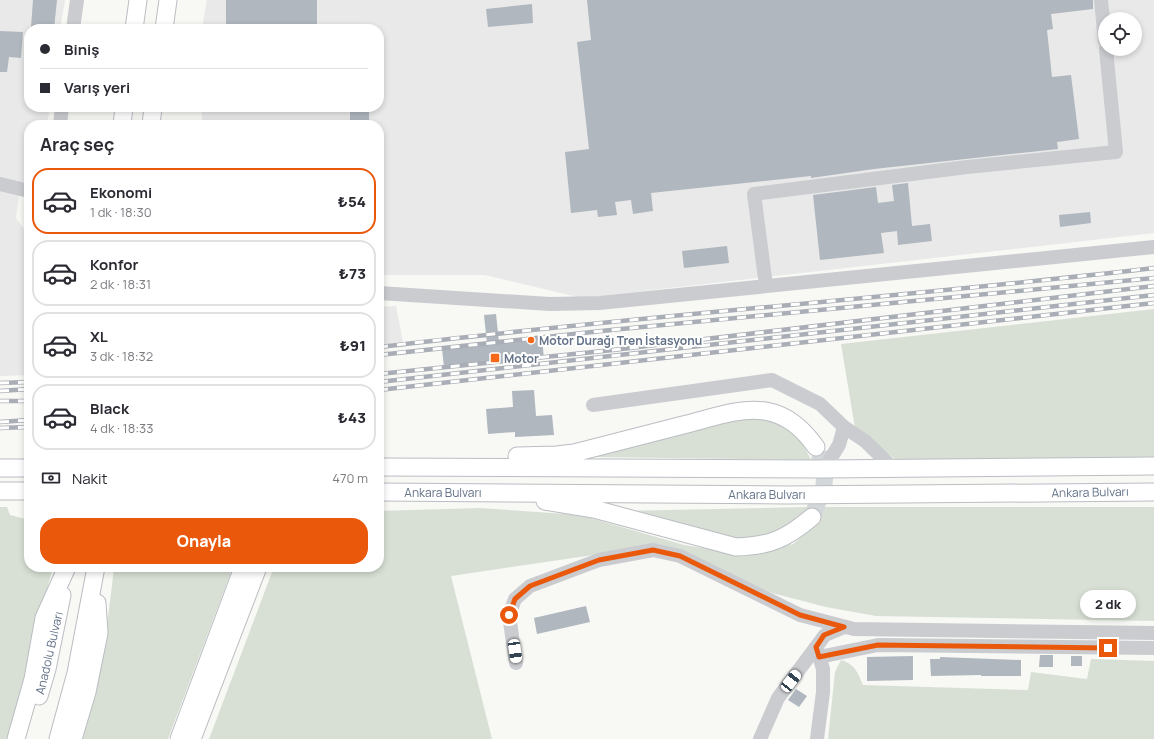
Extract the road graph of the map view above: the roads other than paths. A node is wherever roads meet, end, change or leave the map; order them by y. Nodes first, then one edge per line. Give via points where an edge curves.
1 (77, 0) edge
2 (138, 0) edge
3 (168, 0) edge
4 (1101, 0) edge
5 (1102, 12) edge
6 (74, 24) edge
7 (135, 24) edge
8 (165, 24) edge
9 (1107, 56) edge
10 (0, 184) edge
11 (24, 190) edge
12 (1154, 248) edge
13 (766, 286) junction
14 (384, 293) edge
15 (593, 405) dead end
16 (844, 427) junction
17 (816, 447) tunnel mouth
18 (384, 462) edge
19 (384, 466) edge
20 (1154, 466) edge
21 (0, 468) edge
22 (24, 468) edge
23 (824, 468) junction
24 (893, 468) junction
25 (384, 492) edge
26 (480, 492) junction
27 (1154, 492) edge
28 (384, 501) edge
29 (812, 517) tunnel mouth
30 (65, 572) edge
31 (66, 572) edge
32 (96, 572) edge
33 (96, 572) edge
34 (241, 572) edge
35 (256, 572) edge
36 (844, 627) junction
37 (1154, 633) edge
38 (1154, 648) edge
39 (818, 652) junction
40 (516, 663) dead end
41 (16, 739) edge
42 (26, 739) edge
43 (58, 739) edge
44 (73, 739) edge
45 (179, 739) edge
46 (192, 739) edge
47 (760, 739) edge
48 (817, 739) edge

1 - 6 street
2 - 7 main road
3 - 8 main road
4 - 5 street
9 - 13 street via 1116,152 967,167 754,194
10 - 11 street
12 - 13 street
13 - 14 street via 599,303 550,304
15 - 16 street via 772,380 820,404
16 - 23 street via 839,445
16 - 24 street via 865,441
17 - 18 main road via 802,430 785,418 765,411 752,411 563,454 413,457
19 - 23 main road, Ankara Bulvarı
20 - 24 main road, Ankara Bulvarı
21 - 22 main road
23 - 24 main road, Ankara Bulvarı
25 - 26 main road, Ankara Bulvarı
26 - 27 main road, Ankara Bulvarı via 787,495
26 - 28 main road via 446,501
26 - 29 main road via 594,509 736,548 771,544 797,530
30 - 41 main road via 44,618 32,679
31 - 42 main road, Anadolu Bulvarı via 47,669
32 - 43 main road via 76,673
33 - 44 main road via 99,632 87,692
34 - 45 main road
35 - 46 main road
36 - 37 street
36 - 39 street via 824,635
36 - 40 street via 800,615 680,556 653,550 599,560 530,586 515,599 509,615
38 - 39 street via 878,645
39 - 47 street via 778,698
39 - 48 street via 824,669

